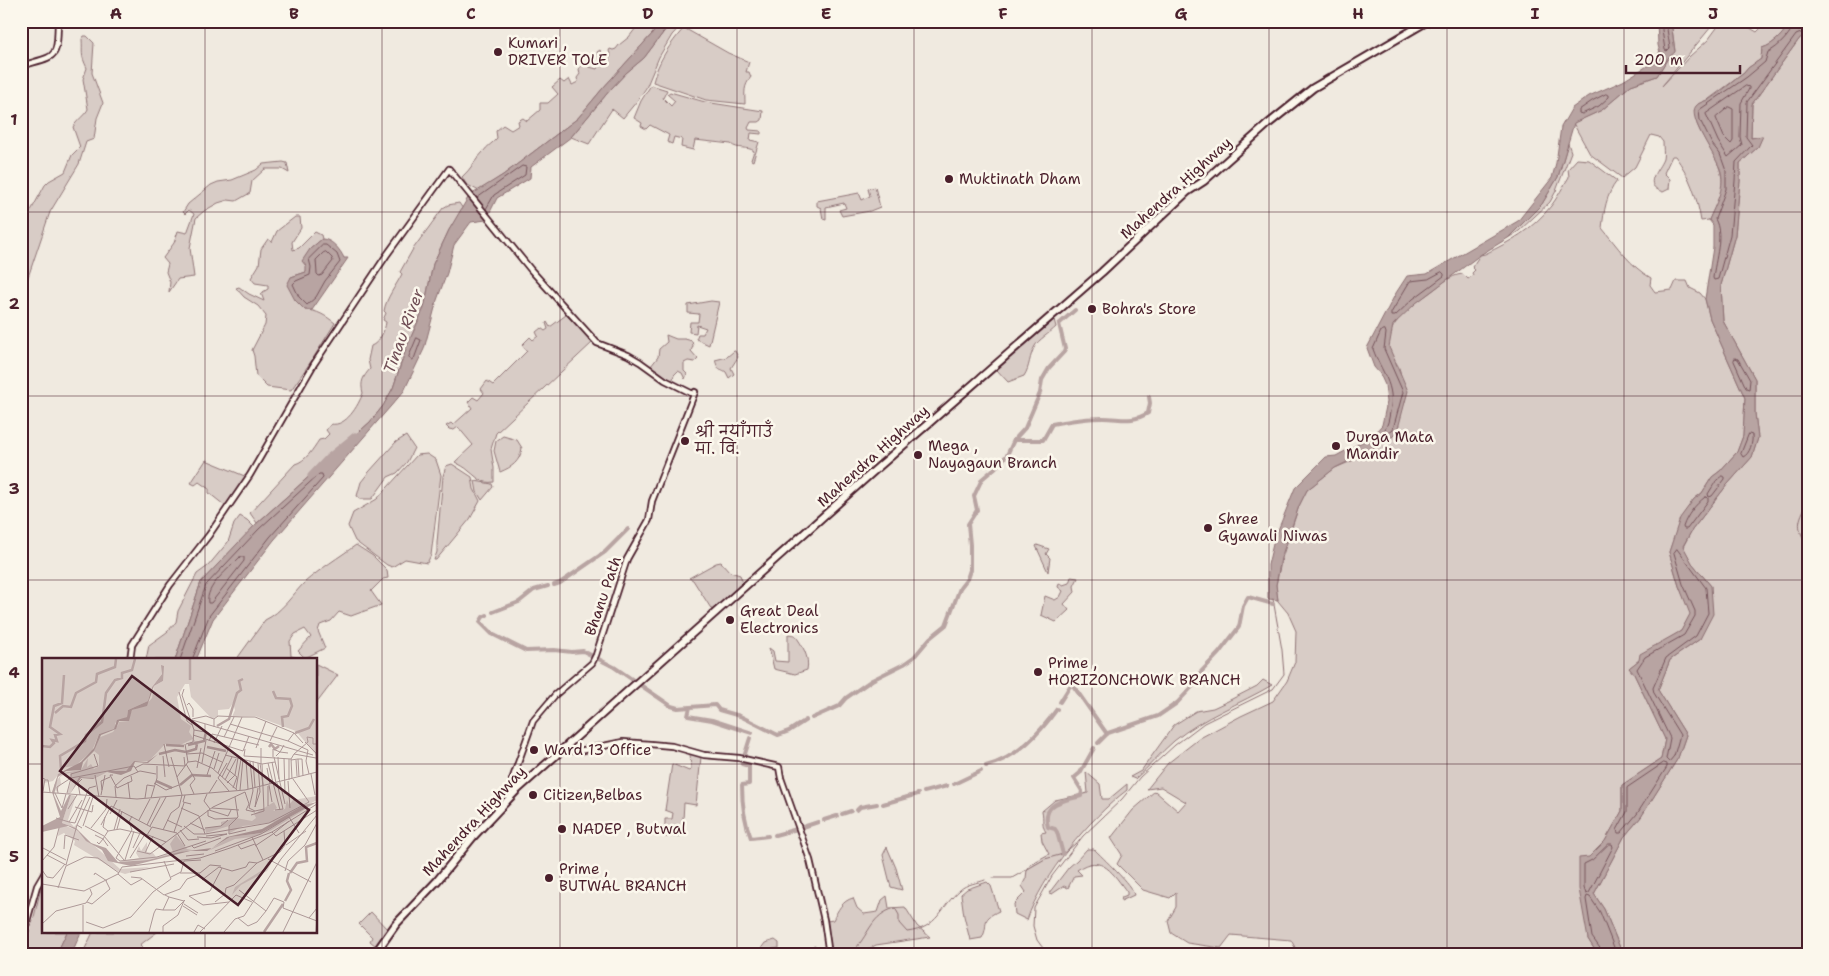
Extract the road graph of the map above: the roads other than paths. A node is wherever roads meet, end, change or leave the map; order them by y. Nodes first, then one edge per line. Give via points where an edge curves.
1 (58, 21) edge
2 (1428, 21) edge
3 (21, 66) edge
4 (130, 658) edge
5 (562, 750) junction
6 (516, 791) junction
7 (42, 877) edge
8 (21, 942) edge
9 (374, 955) edge
10 (829, 955) edge

1 - 3 street via 56,51 52,57
2 - 5 highway, Mahendra Highway via 1313,88 1187,192 1102,272
4 - 6 street, Bhanu Path via 132,645 170,585 250,475 314,364 449,169 597,343 628,355 665,380 694,393 652,501 649,520 627,559 596,655 592,663 555,695 533,722 512,780
5 - 6 highway, Mahendra Highway
5 - 10 street via 579,752 623,742 650,744 779,767 810,860
6 - 9 highway, Mahendra Highway via 396,924
7 - 8 street

